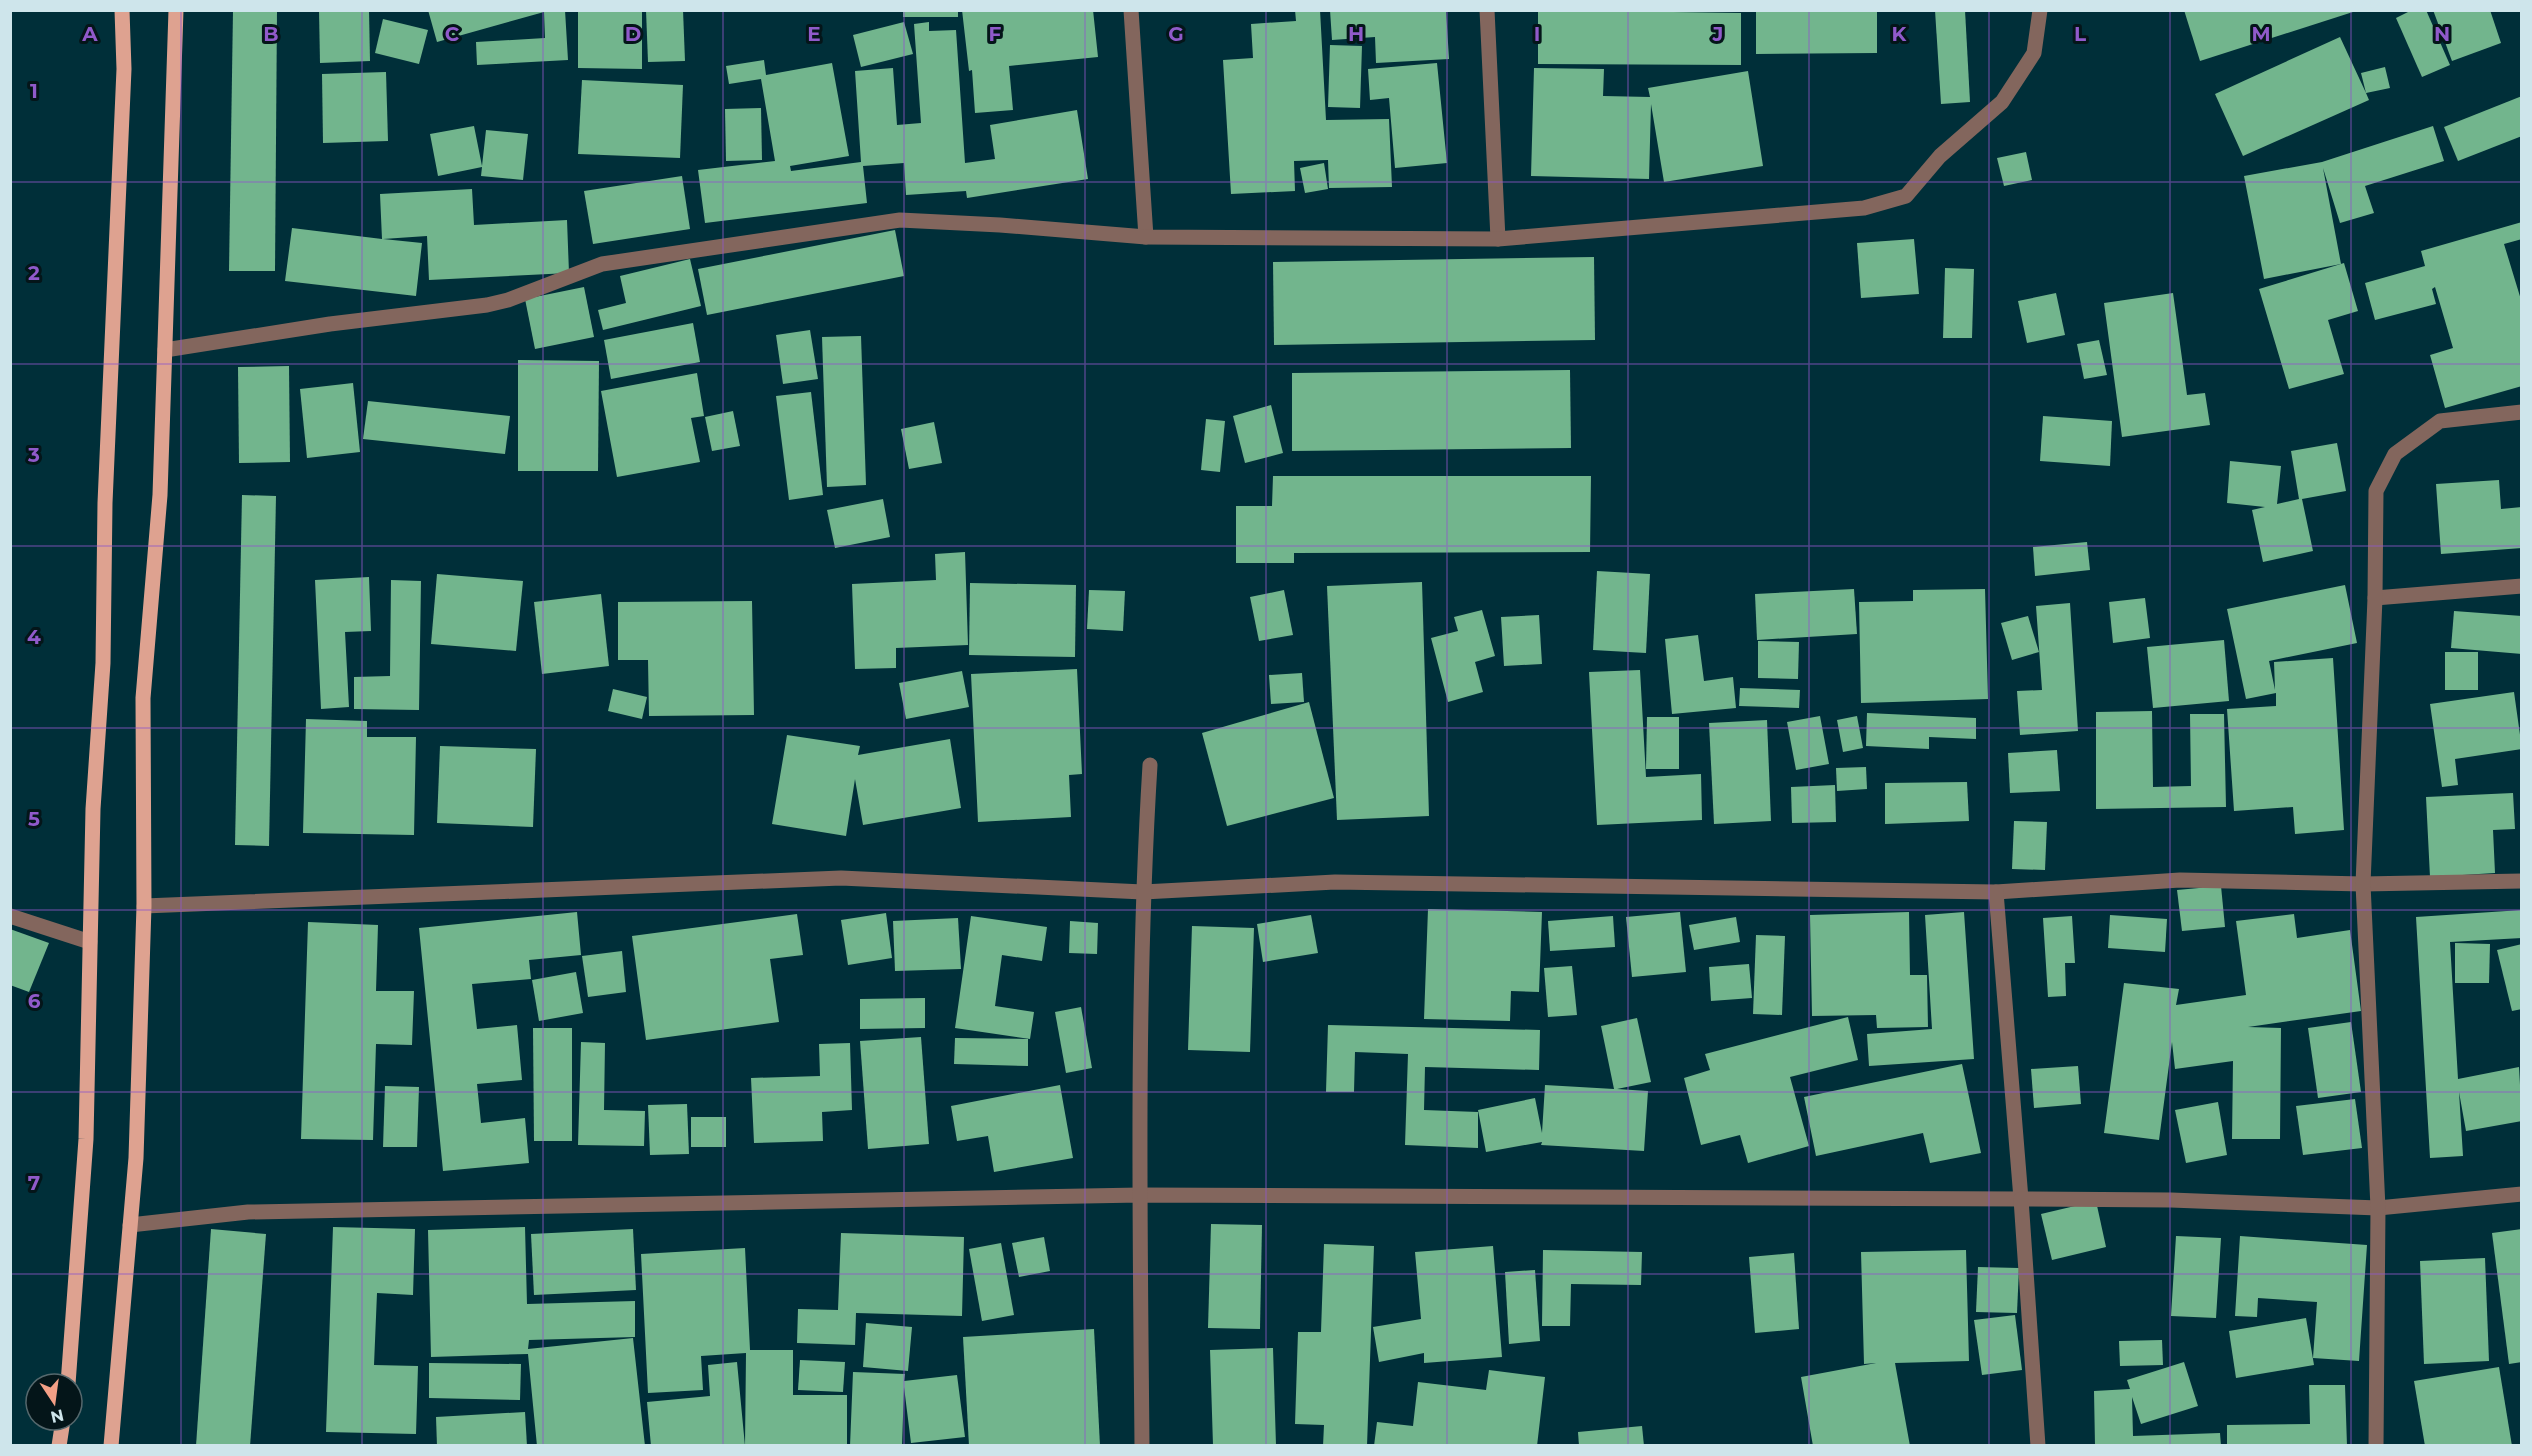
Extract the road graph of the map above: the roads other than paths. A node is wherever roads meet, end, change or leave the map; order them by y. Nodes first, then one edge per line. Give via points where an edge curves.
1 (122, 10) edge
2 (176, 10) edge
3 (1131, 10) edge
4 (1487, 10) edge
5 (2040, 10) edge
6 (1146, 237) junction
7 (1498, 239) junction
8 (165, 350) junction
9 (2522, 412) edge
10 (2522, 586) edge
11 (2375, 598) junction
12 (1150, 765) dead end
13 (2522, 881) edge
14 (2362, 884) junction
15 (1143, 892) junction
16 (1996, 892) junction
17 (144, 906) junction
18 (10, 916) edge
19 (90, 942) junction
20 (2522, 1194) edge
21 (1140, 1195) junction
22 (2021, 1199) junction
23 (2378, 1208) junction
24 (130, 1225) junction
25 (69, 1372) edge
26 (111, 1446) edge
27 (1142, 1446) edge
28 (2038, 1446) edge
29 (2376, 1446) edge

1 - 19 main road via 124,69
2 - 8 main road
3 - 6 street
4 - 7 street
5 - 7 street via 2034,53 2002,102 1940,156 1906,196 1864,208
6 - 7 street
6 - 8 street via 900,220 602,264 508,300 487,304
8 - 17 main road via 160,495 143,698
9 - 11 street via 2440,422 2395,454 2376,491
10 - 11 street
11 - 14 street
12 - 15 street
13 - 14 street
14 - 16 street via 2180,880
14 - 23 street
15 - 16 street via 1335,882
15 - 17 street via 841,878
15 - 21 street
16 - 22 street
17 - 24 main road via 136,1158
18 - 19 street
19 - 25 main road via 86,1139
20 - 23 street
21 - 22 street
21 - 24 street via 248,1212
21 - 27 street
22 - 23 street
22 - 28 street
23 - 29 street
24 - 26 main road

